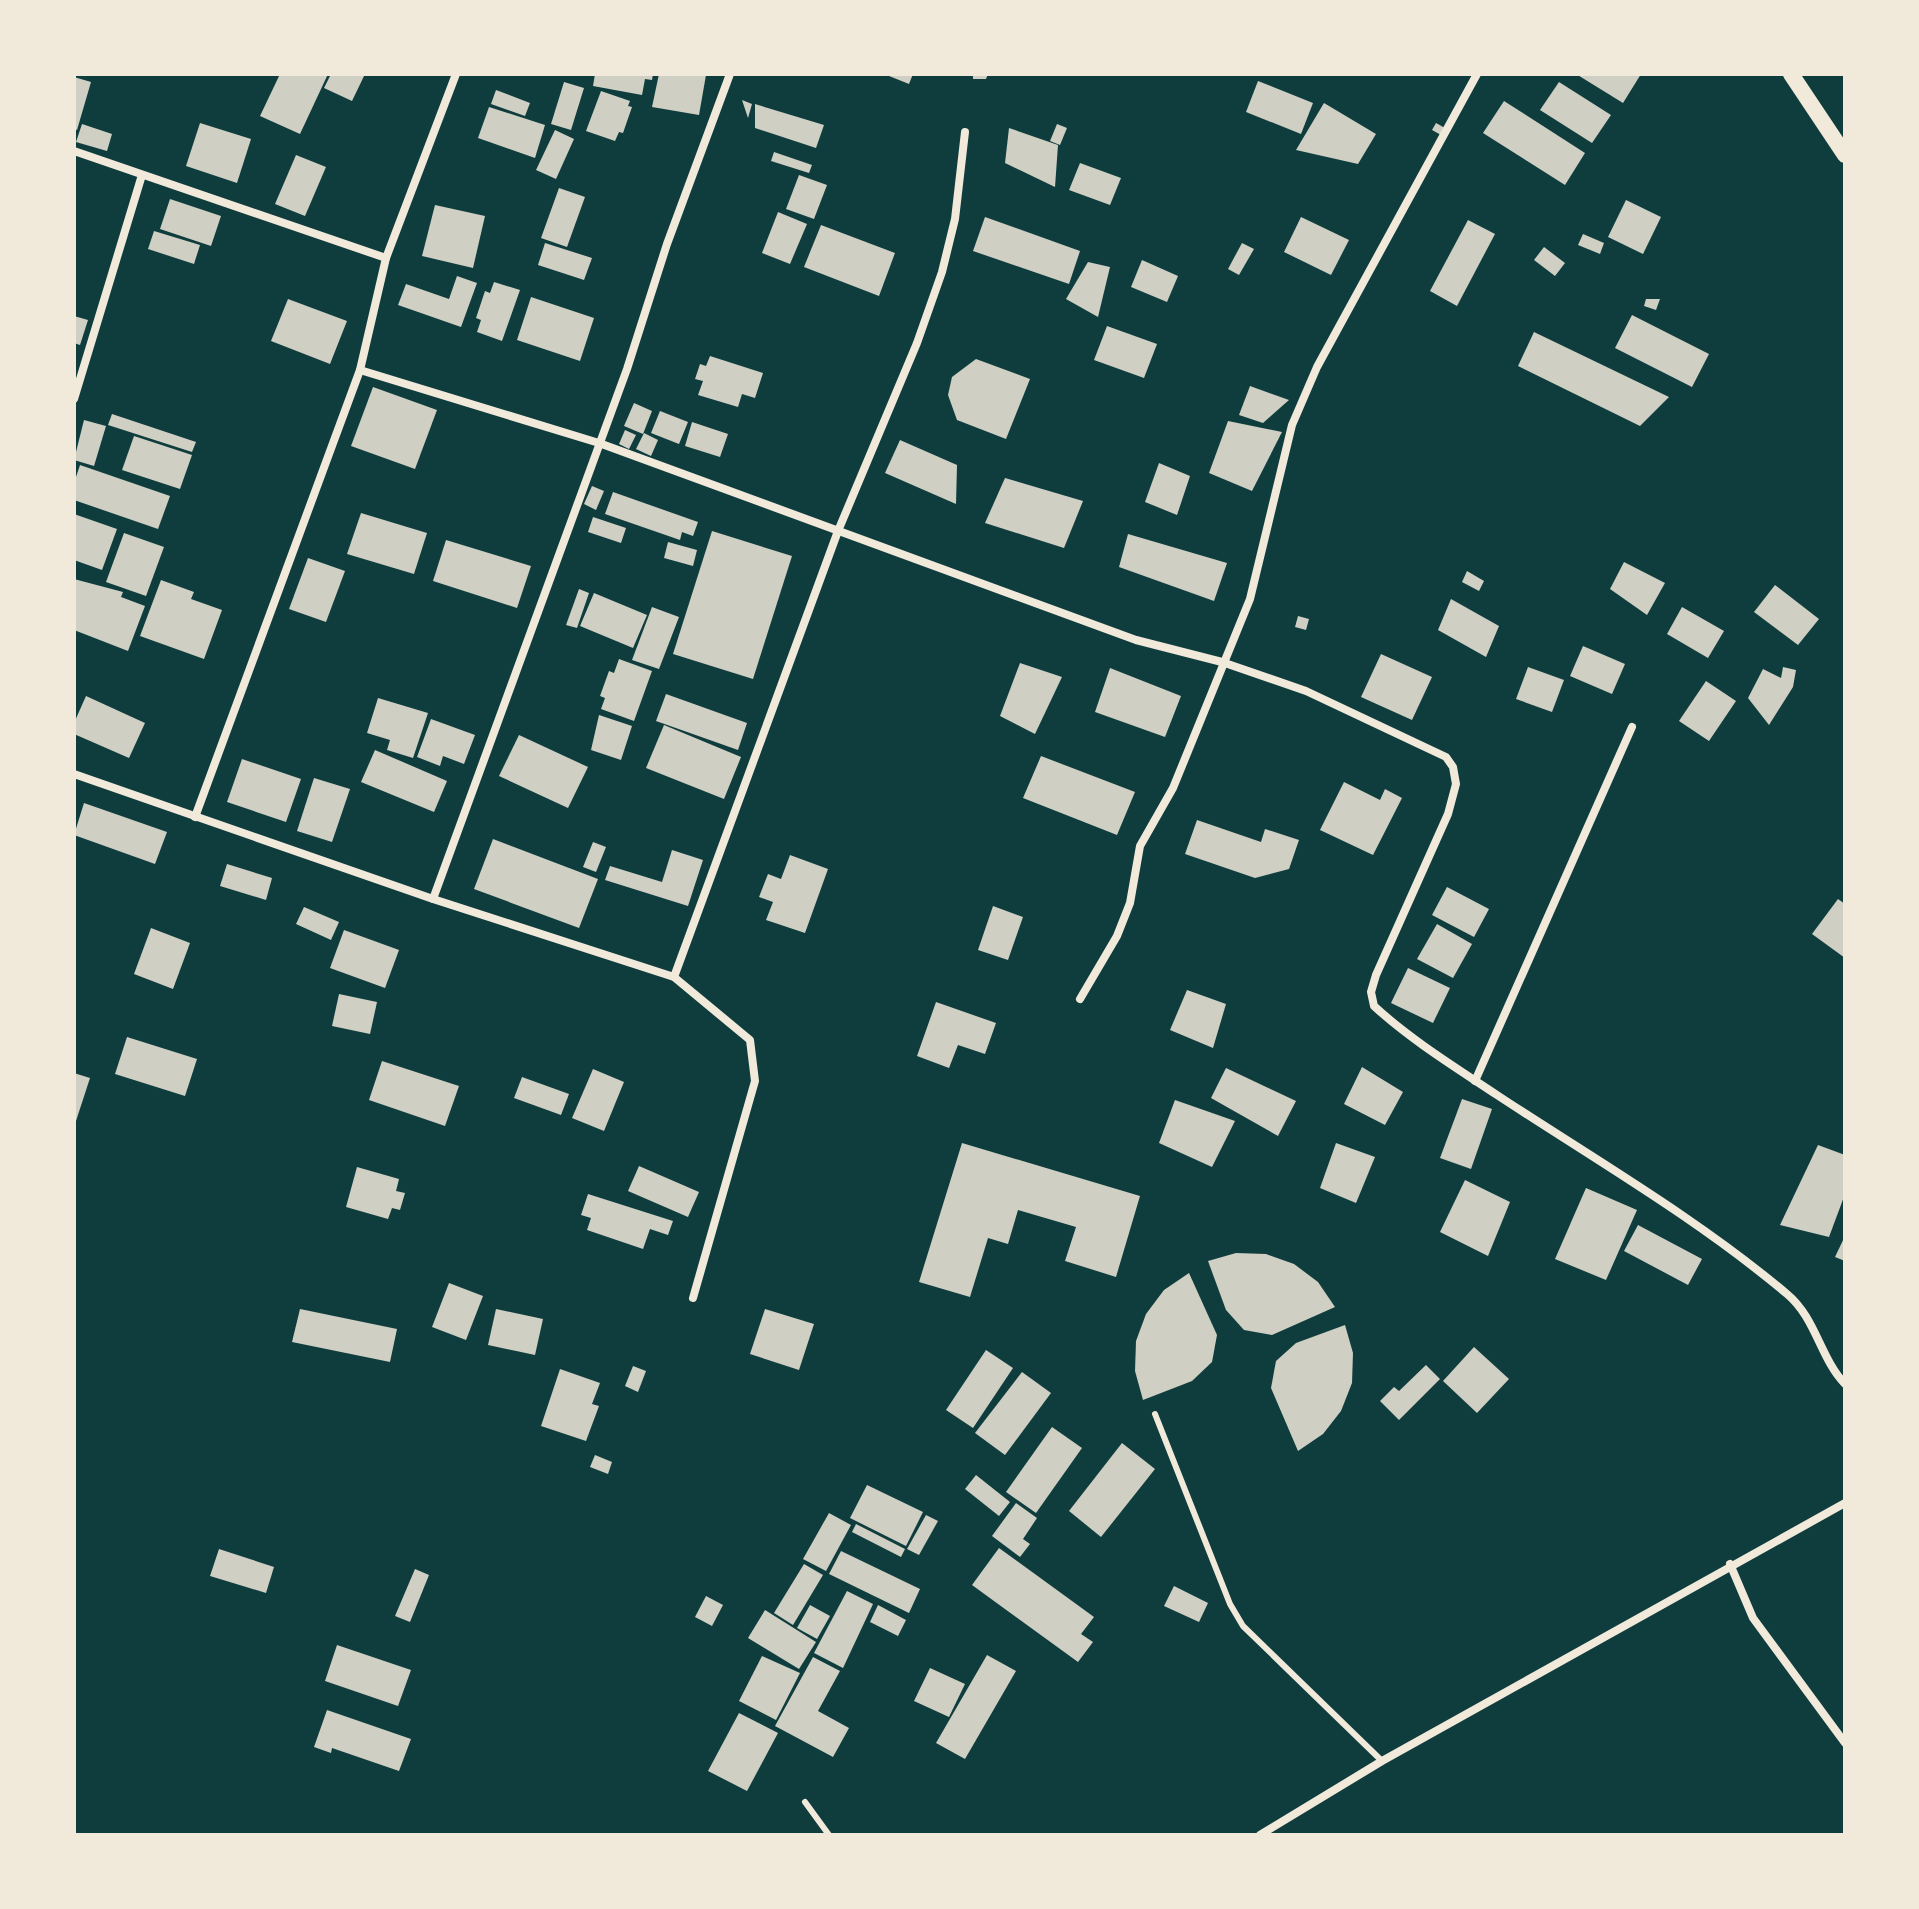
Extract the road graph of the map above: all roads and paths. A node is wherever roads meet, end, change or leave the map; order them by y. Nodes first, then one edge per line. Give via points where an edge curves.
1 (456, 74) edge
2 (730, 74) edge
3 (1477, 74) edge
4 (1791, 74) edge
5 (965, 132) dead end
6 (74, 151) edge
7 (1845, 155) edge
8 (142, 175) junction
9 (386, 258) junction
10 (360, 370) junction
11 (74, 399) edge
12 (599, 443) junction
13 (838, 531) junction
14 (1222, 662) junction
15 (1632, 727) dead end
16 (74, 774) edge
17 (195, 817) junction
18 (433, 899) junction
19 (674, 977) junction
20 (1080, 999) dead end
21 (1475, 1081) junction
22 (693, 1298) dead end
23 (1845, 1384) edge
24 (1155, 1414) dead end
25 (1845, 1503) edge
26 (1730, 1564) junction
27 (1845, 1743) edge
28 (1382, 1761) junction
29 (805, 1802) dead end
30 (829, 1835) edge
31 (1260, 1835) edge

1 - 9 street
2 - 12 street
3 - 14 street via 1311,381 1292,425 1250,599
4 - 7 main road
5 - 13 street via 955,219 942,272
6 - 8 street
8 - 9 street
8 - 11 street
9 - 10 street
10 - 12 street
10 - 17 street
12 - 13 street
12 - 18 street
13 - 14 street via 1136,640
13 - 19 street
14 - 20 street via 1173,788 1140,846 1130,903 1117,936
14 - 21 street via 1361,715 1446,757 1453,767 1456,784 1448,814 1371,992 1374,1006 1391,1022
15 - 21 street
16 - 17 street
17 - 18 street
18 - 19 street
19 - 22 street via 750,1040 755,1081
21 - 23 street via 1738,1255 1790,1296 1808,1317
24 - 28 lane via 1243,1626
25 - 26 street
26 - 27 street via 1753,1618
26 - 28 street
28 - 31 street
29 - 30 lane

